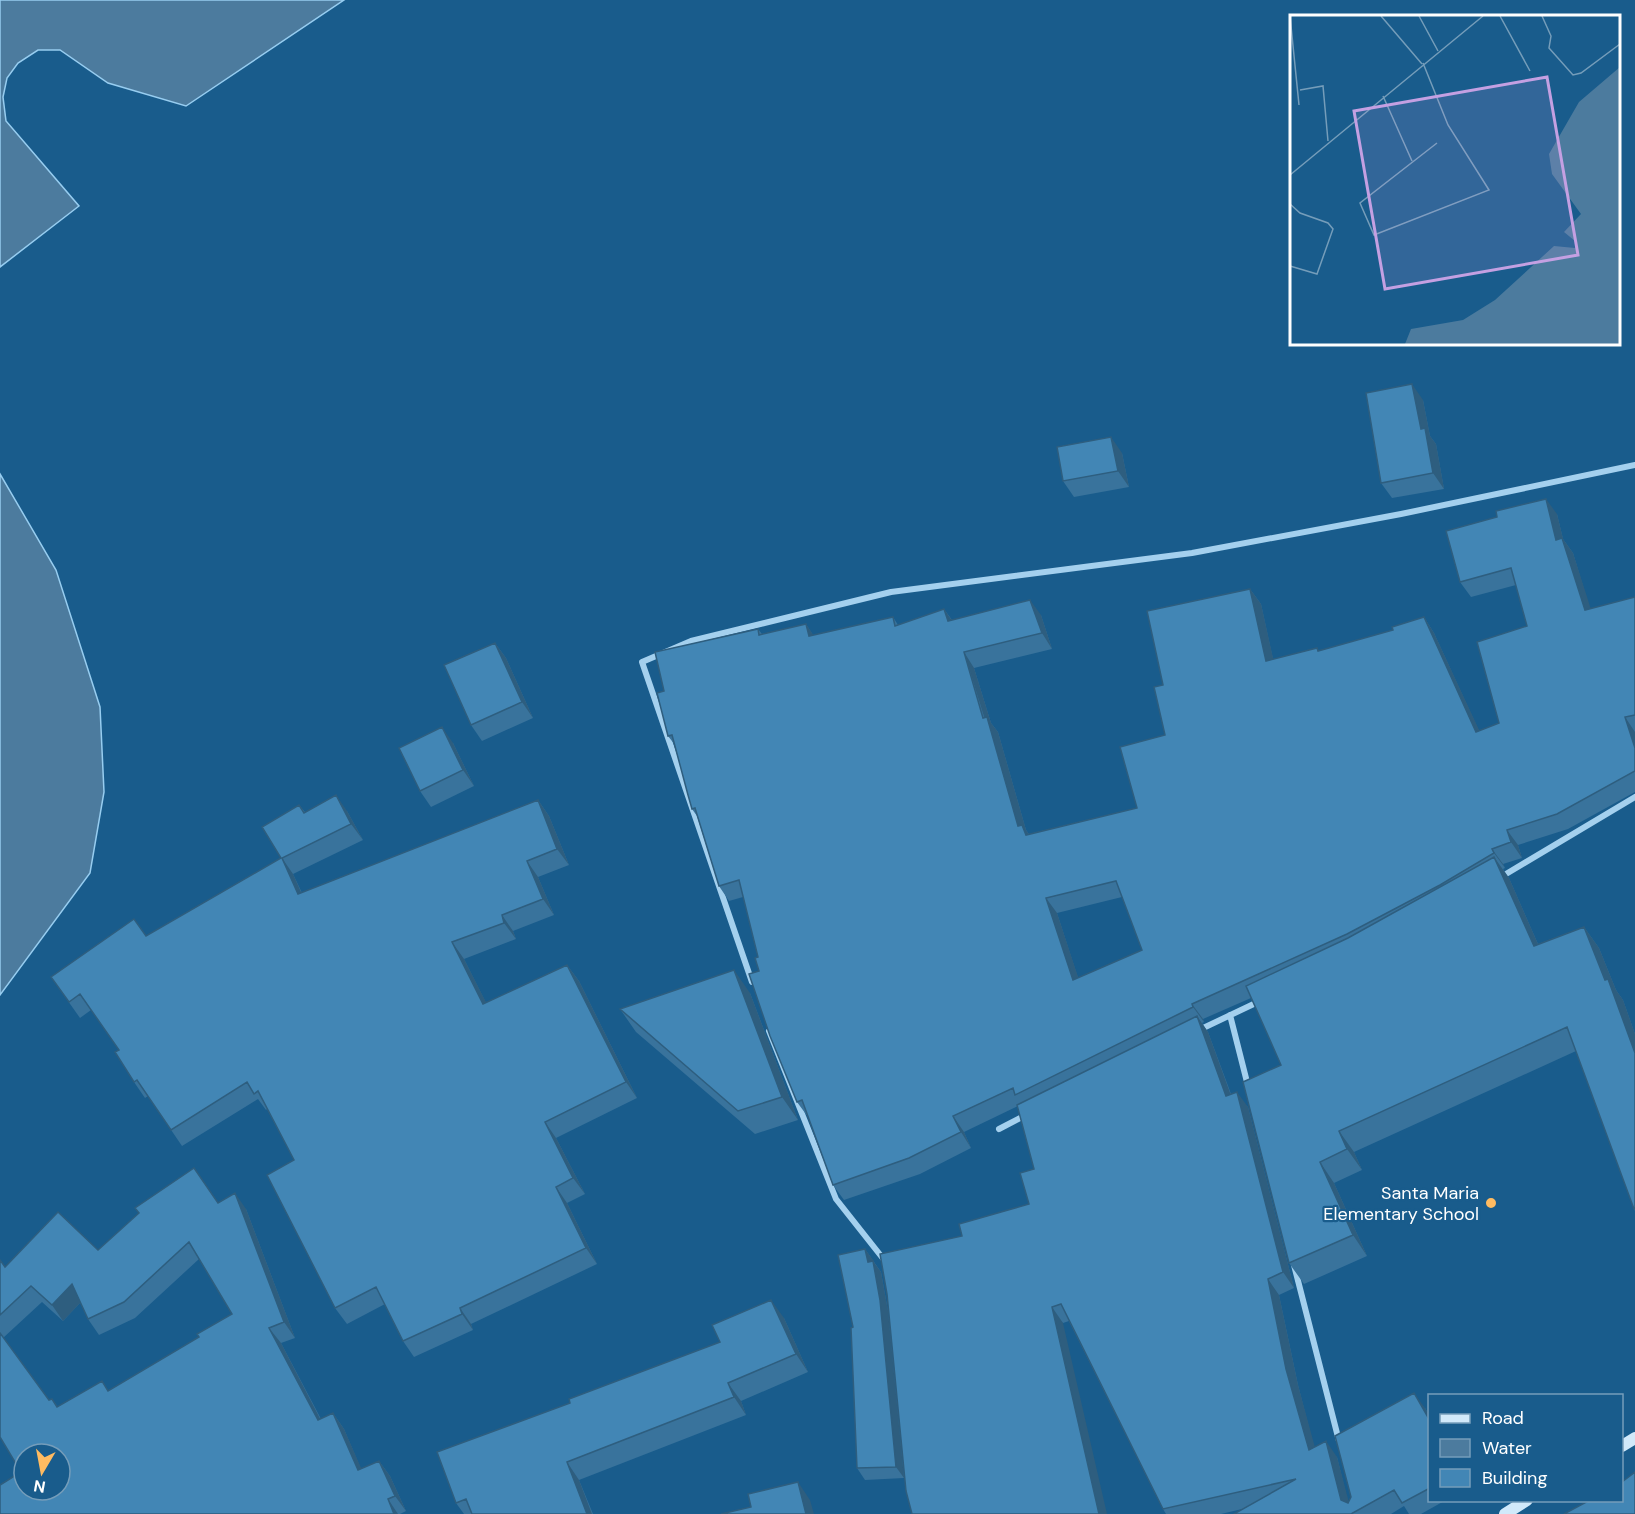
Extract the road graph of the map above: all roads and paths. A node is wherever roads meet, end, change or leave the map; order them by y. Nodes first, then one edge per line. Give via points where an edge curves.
1 (1635, 465) edge
2 (1635, 797) edge
3 (1493, 881) edge
4 (753, 986) edge
5 (1262, 1000) edge
6 (1230, 1015) junction
7 (765, 1019) edge
8 (1188, 1035) edge
9 (1251, 1096) edge
10 (1030, 1113) edge
11 (999, 1129) dead end
12 (1292, 1258) edge
13 (886, 1268) edge
14 (1340, 1444) edge
15 (1524, 1502) edge
16 (1505, 1514) edge

1 - 4 street via 1192,553 891,592 691,640 642,662
2 - 3 street
5 - 6 street
6 - 8 street
6 - 9 street
7 - 13 street via 836,1199 884,1258
10 - 11 street
12 - 14 street
15 - 16 main road

